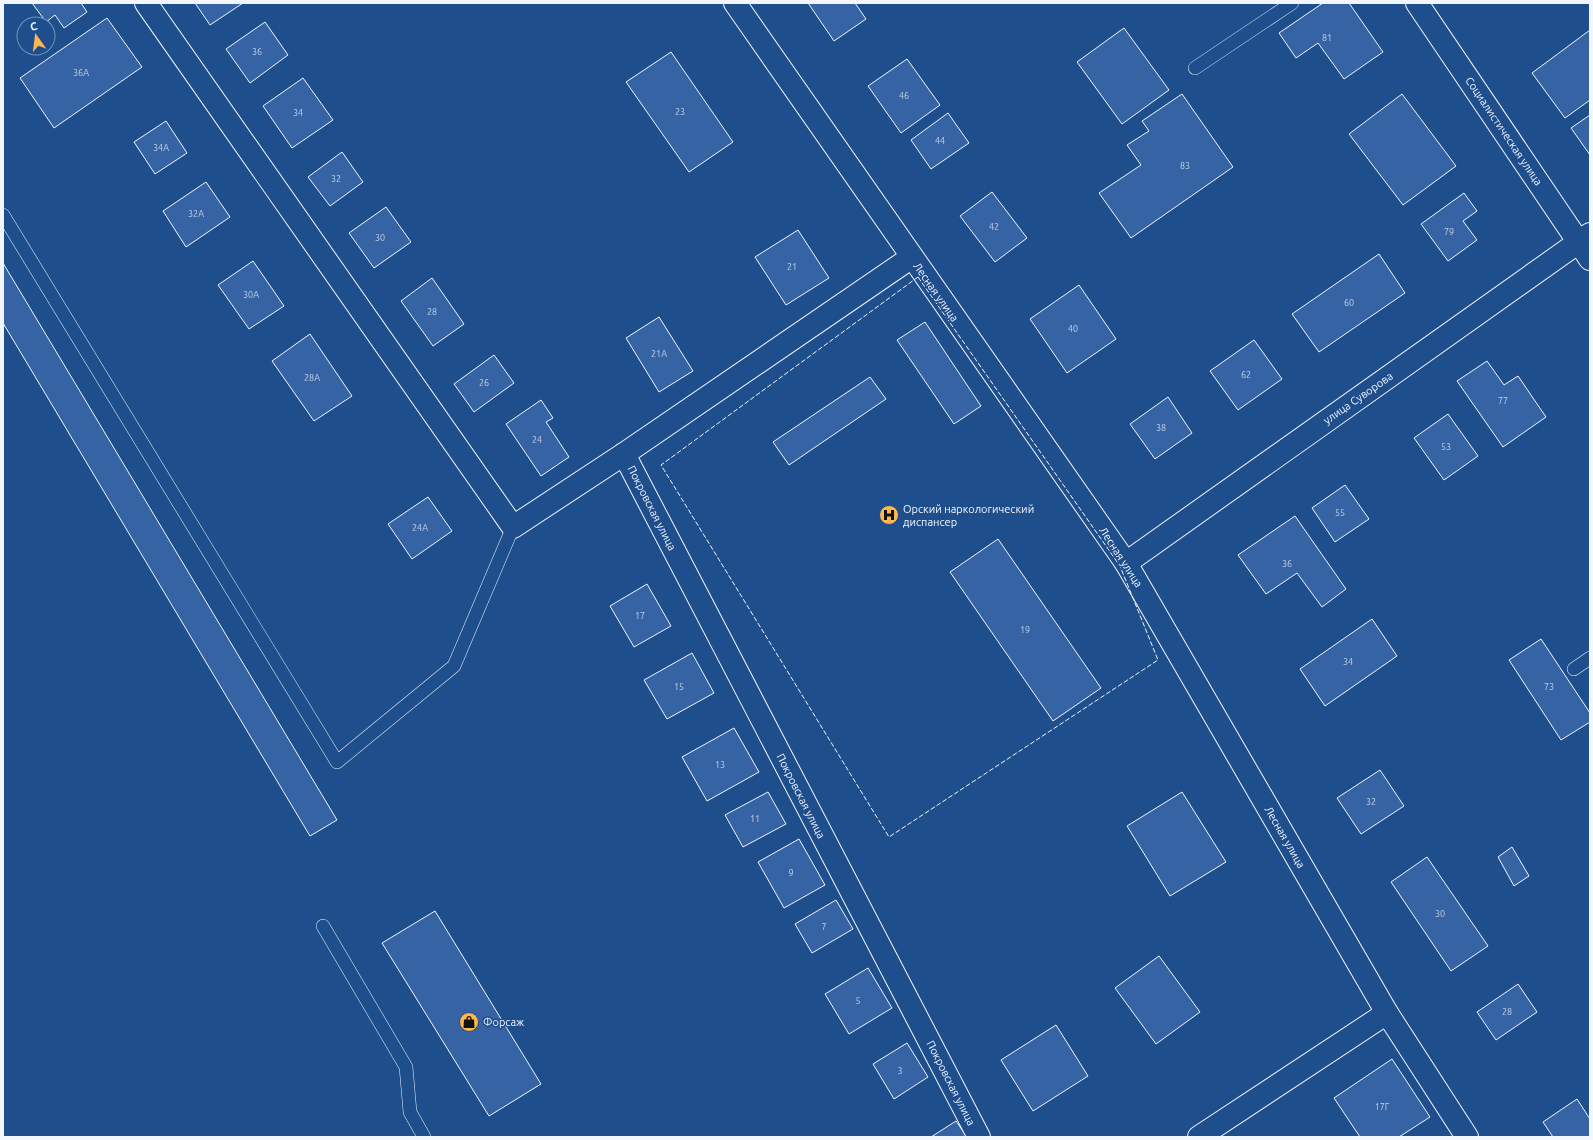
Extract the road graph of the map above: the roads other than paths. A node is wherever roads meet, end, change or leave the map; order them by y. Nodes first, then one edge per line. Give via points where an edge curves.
1 (146, 3) edge
2 (735, 3) edge
3 (1292, 3) edge
4 (1417, 3) edge
5 (1195, 68) dead end
6 (3, 216) edge
7 (1586, 245) edge
8 (912, 257) junction
9 (624, 454) junction
10 (513, 527) junction
11 (1126, 563) junction
12 (1590, 658) edge
13 (1574, 669) dead end
14 (323, 926) dead end
15 (1387, 1013) junction
16 (424, 1137) edge
17 (979, 1137) edge
18 (1199, 1137) edge
19 (1468, 1137) edge

1 - 10 street
2 - 8 street, Лесная улица
3 - 5 lane
4 - 7 street, Социалистическая улица
6 - 10 lane via 337,762 454,666
7 - 11 street, улица Суворова
8 - 9 street
8 - 11 street, Лесная улица
9 - 10 street
9 - 17 street, Покровская улица
11 - 15 street, Лесная улица
12 - 13 lane
14 - 16 lane via 406,1067 410,1112
15 - 18 street
15 - 19 street, Лесная улица

